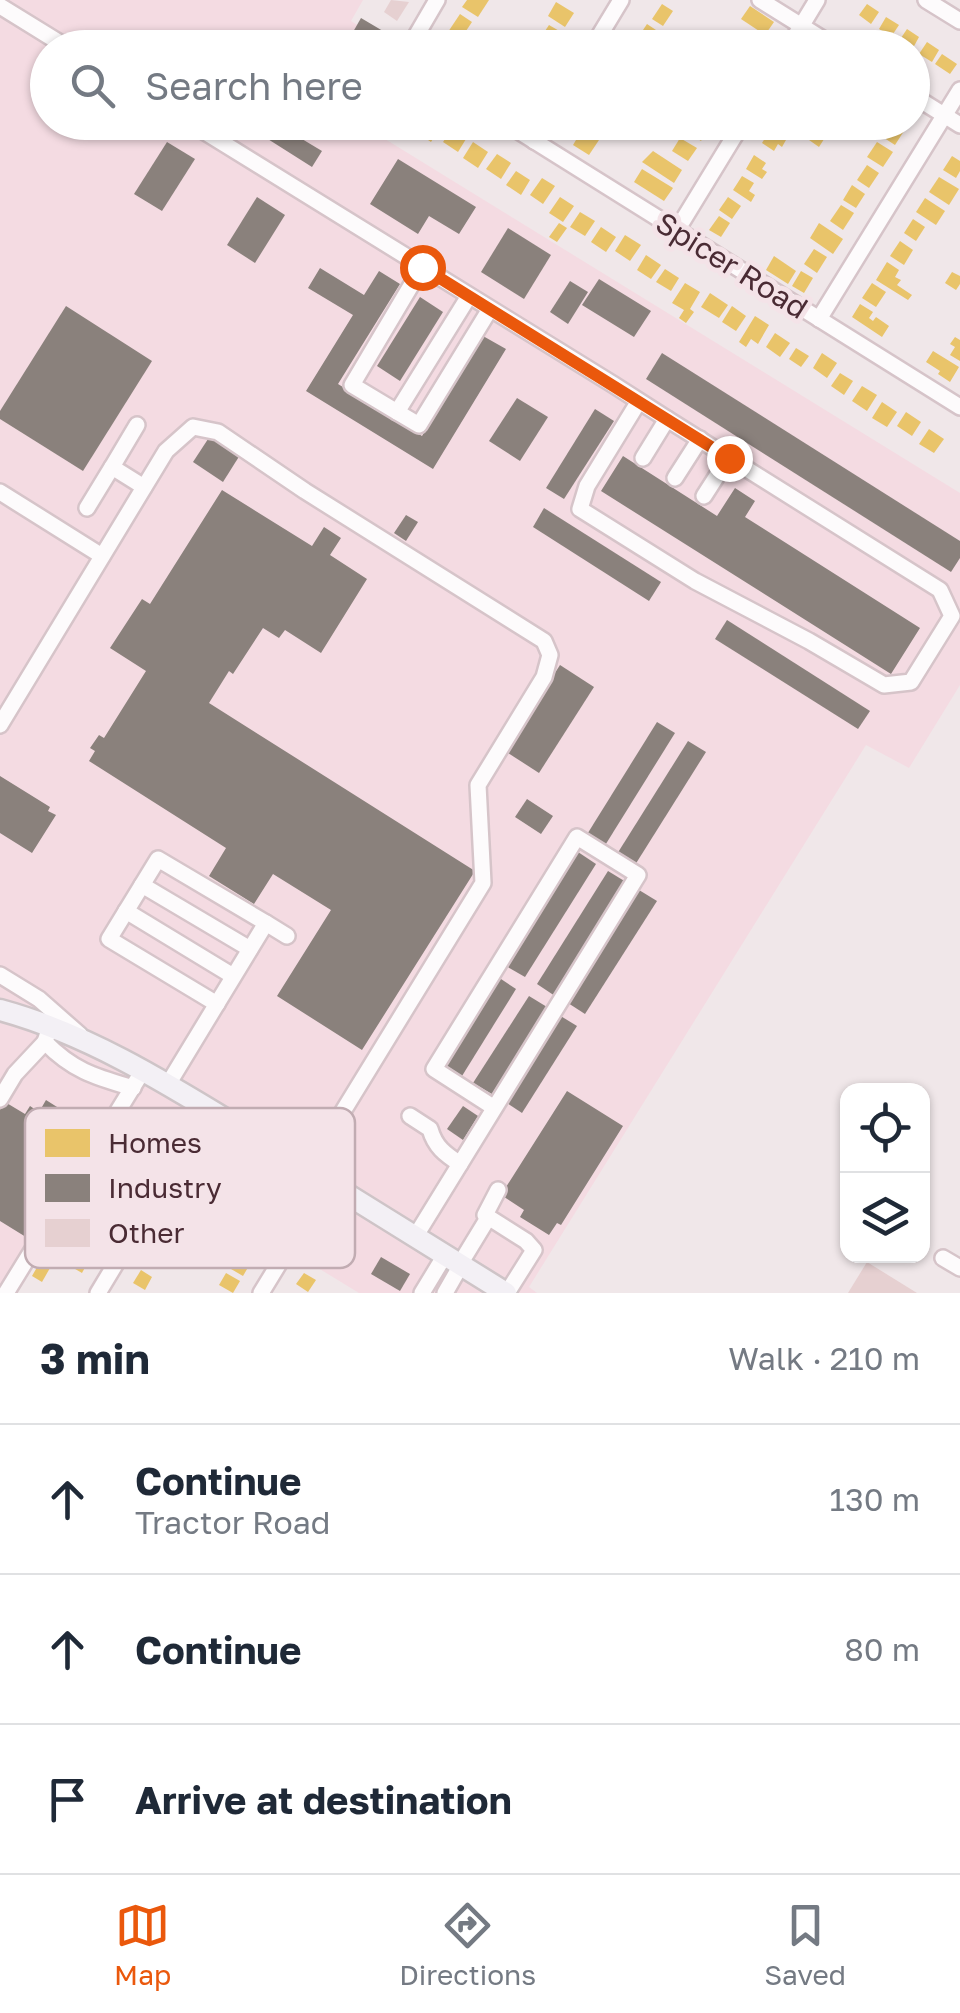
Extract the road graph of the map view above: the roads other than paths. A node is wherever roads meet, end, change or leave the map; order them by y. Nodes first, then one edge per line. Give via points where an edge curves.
1 (438, 0) edge
2 (621, 0) edge
3 (760, 0) edge
4 (817, 0) edge
5 (926, 0) edge
6 (0, 6) edge
7 (960, 21) edge
8 (802, 26) junction
9 (39, 30) edge
10 (420, 30) edge
11 (603, 30) edge
12 (799, 30) edge
13 (808, 30) edge
14 (960, 90) edge
15 (930, 106) edge
16 (944, 115) junction
17 (960, 125) edge
18 (930, 138) edge
19 (218, 140) edge
20 (732, 140) edge
21 (929, 140) edge
22 (534, 141) edge
23 (677, 230) junction
24 (422, 267) junction
25 (468, 296) junction
26 (490, 309) junction
27 (819, 319) junction
28 (639, 401) junction
29 (960, 407) edge
30 (397, 412) junction
31 (667, 419) junction
32 (137, 425) dead end
33 (700, 439) junction
34 (643, 458) dead end
35 (729, 458) junction
36 (112, 467) junction
37 (675, 478) dead end
38 (144, 487) junction
39 (0, 492) edge
40 (704, 496) dead end
41 (87, 508) dead end
42 (102, 556) junction
43 (0, 725) edge
44 (142, 885) junction
45 (126, 911) junction
46 (266, 923) junction
47 (287, 936) dead end
48 (250, 950) junction
49 (0, 974) edge
50 (233, 976) junction
51 (217, 1004) junction
52 (0, 1010) edge
53 (48, 1034) junction
54 (91, 1044) junction
55 (138, 1080) junction
56 (167, 1086) junction
57 (0, 1099) edge
58 (493, 1107) junction
59 (121, 1108) edge
60 (207, 1108) edge
61 (345, 1108) edge
62 (410, 1116) dead end
63 (460, 1164) junction
64 (498, 1190) dead end
65 (355, 1200) edge
66 (488, 1218) junction
67 (416, 1237) junction
68 (943, 1258) dead end
69 (455, 1261) junction
70 (25, 1262) edge
71 (113, 1268) edge
72 (276, 1268) edge
73 (960, 1268) edge
74 (500, 1291) edge
75 (6, 1293) edge
76 (98, 1293) edge
77 (261, 1293) edge
78 (422, 1293) edge
79 (445, 1293) edge

1 - 10 street
2 - 11 street
3 - 8 street
4 - 8 street
5 - 7 street
6 - 9 street
8 - 12 street
8 - 13 street
14 - 16 street
15 - 16 street
16 - 17 street
16 - 18 street
19 - 24 street
20 - 23 street
21 - 27 street
22 - 23 street, Spicer Road
23 - 27 street, Spicer Road
24 - 25 street
24 - 30 street via 352,385
25 - 26 street
25 - 30 street
26 - 28 street
26 - 30 street via 420,425
27 - 29 street, Spicer Road
28 - 31 street
28 - 35 street via 586,486 580,509 695,582 884,684 911,682 952,616 940,590
31 - 33 street
31 - 34 street
32 - 36 street
33 - 35 street
33 - 37 street
35 - 40 street
36 - 38 street
36 - 41 street
38 - 42 street
38 - 61 street via 166,451 193,427 218,432 544,641 550,655 544,677 478,784 484,883
39 - 42 street
42 - 43 street
44 - 45 street
44 - 46 street via 158,859
44 - 48 street
45 - 50 street
45 - 51 street via 109,938
46 - 47 street
46 - 48 street
48 - 50 street
49 - 54 street
50 - 51 street
51 - 56 street
52 - 53 main road
53 - 54 main road
53 - 55 street via 62,1059 95,1077
53 - 57 street
54 - 55 main road
55 - 56 main road
55 - 59 street
56 - 60 main road
58 - 58 street via 638,875 577,837 434,1069
58 - 63 street
62 - 63 street
63 - 67 street
64 - 66 street
65 - 67 main road
66 - 69 street
66 - 74 street via 534,1250
67 - 69 main road
68 - 73 street
69 - 74 main road
69 - 78 street
69 - 79 street
70 - 75 street
71 - 76 street
72 - 77 street

